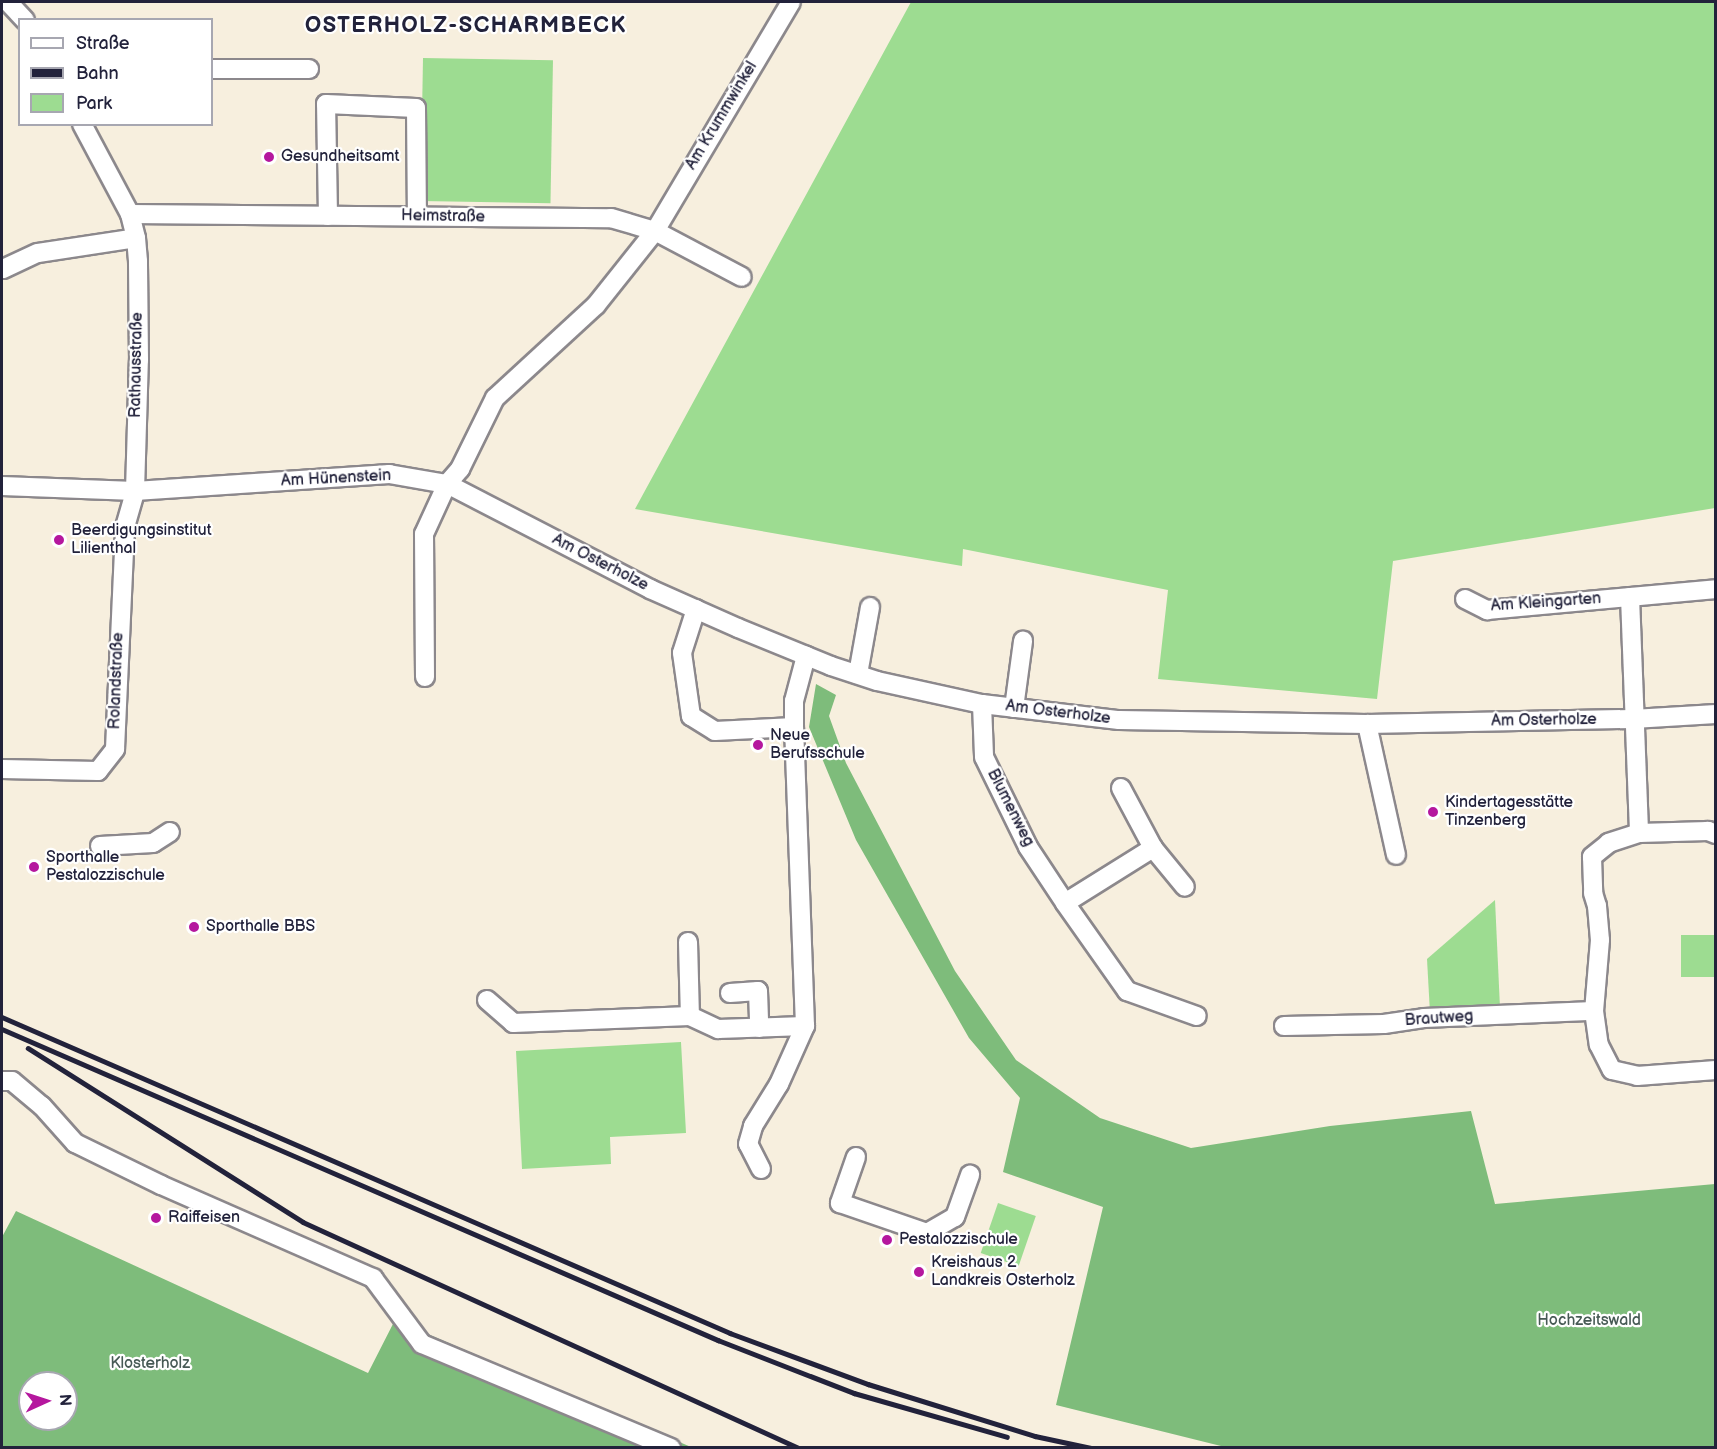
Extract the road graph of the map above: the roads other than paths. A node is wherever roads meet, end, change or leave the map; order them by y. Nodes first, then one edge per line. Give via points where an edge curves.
1 (8, 2) edge
2 (791, 2) edge
3 (23, 18) edge
4 (213, 69) edge
5 (309, 69) dead end
6 (83, 126) edge
7 (130, 214) junction
8 (328, 216) junction
9 (417, 216) junction
10 (655, 231) junction
11 (136, 238) junction
12 (3, 268) edge
13 (742, 277) dead end
14 (447, 484) junction
15 (2, 486) edge
16 (135, 492) junction
17 (1716, 589) edge
18 (1630, 597) junction
19 (1465, 599) dead end
20 (870, 607) dead end
21 (696, 609) junction
22 (1023, 641) dead end
23 (806, 656) junction
24 (858, 674) junction
25 (425, 677) dead end
26 (982, 704) junction
27 (1014, 708) junction
28 (1716, 714) edge
29 (1633, 719) junction
30 (1367, 724) junction
31 (794, 727) junction
32 (2, 770) edge
33 (1121, 788) dead end
34 (170, 832) dead end
35 (1639, 833) junction
36 (1716, 834) edge
37 (99, 846) dead end
38 (1154, 849) junction
39 (1396, 855) dead end
40 (1185, 886) dead end
41 (1065, 903) junction
42 (688, 942) dead end
43 (729, 993) dead end
44 (488, 1000) dead end
45 (1594, 1011) junction
46 (690, 1016) junction
47 (1197, 1016) dead end
48 (805, 1026) junction
49 (1284, 1026) dead end
50 (759, 1028) junction
51 (1716, 1070) edge
52 (2, 1081) edge
53 (856, 1157) dead end
54 (761, 1169) dead end
55 (970, 1175) dead end
56 (671, 1448) edge

1 - 3 street
2 - 10 street, Am Krummwinkel
4 - 5 street
6 - 7 street, Rathausstraße
7 - 8 street, Heimstraße
7 - 11 street, Rathausstraße
8 - 9 street, Heimstraße
8 - 9 street via 326,104 416,108
9 - 10 street, Heimstraße via 611,218
10 - 13 street, Heimstraße
10 - 14 street via 596,305 495,398 460,469
11 - 12 street via 38,253
11 - 16 street, Rathausstraße via 139,360
14 - 16 street, Am Hünenstein via 389,474
14 - 21 street, Am Osterholze
14 - 25 street via 424,534
15 - 16 street, Am Hünenstein
16 - 32 street, Rolandstraße via 125,527 114,749 98,771
17 - 18 street, Am Kleingarten
18 - 19 street, Am Kleingarten via 1487,610
18 - 29 street
20 - 24 street
21 - 23 street, Am Osterholze
21 - 31 street via 682,653 691,716 716,731
22 - 27 street
23 - 24 street, Am Osterholze
23 - 31 street via 794,701
24 - 26 street, Am Osterholze
26 - 27 street, Am Osterholze
26 - 41 street, Blumenweg via 984,758 1028,847
27 - 30 street, Am Osterholze via 1119,720
28 - 29 street, Am Osterholze
29 - 30 street, Am Osterholze
29 - 35 street
30 - 39 street
31 - 48 street
33 - 38 street
34 - 37 street via 153,843
35 - 36 street
35 - 45 street via 1609,843 1592,857 1600,940
38 - 40 street
38 - 41 street
41 - 47 street, Blumenweg via 1126,991
42 - 46 street
43 - 50 street via 758,992
44 - 46 street via 513,1023
45 - 49 street, Brautweg
45 - 51 street via 1599,1045 1612,1070 1637,1076
46 - 50 street via 718,1029
48 - 50 street
48 - 54 street via 779,1084 753,1126 748,1144
52 - 56 street via 12,1082 42,1106 75,1143 160,1185 373,1278 422,1344
53 - 55 street via 840,1203 927,1233 955,1217

